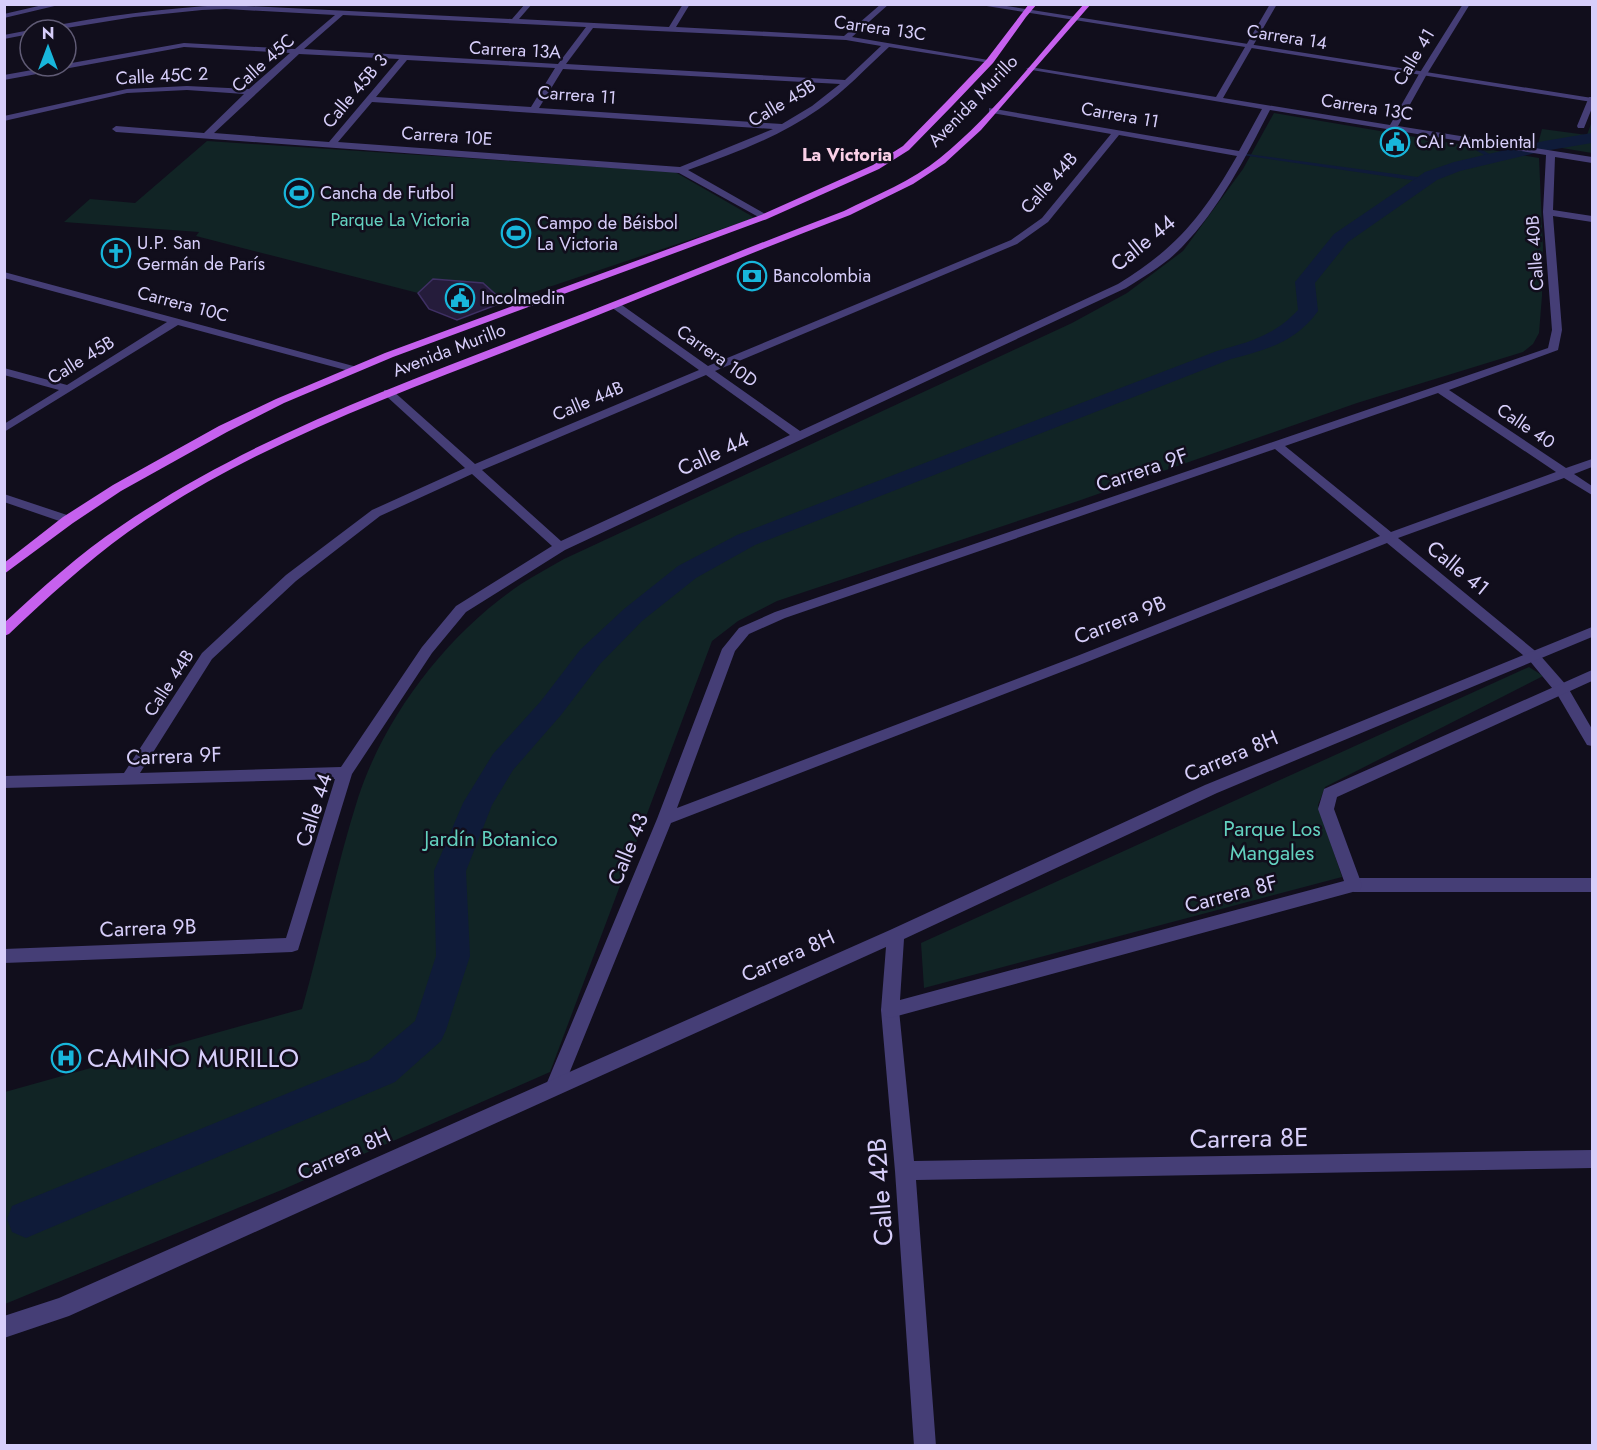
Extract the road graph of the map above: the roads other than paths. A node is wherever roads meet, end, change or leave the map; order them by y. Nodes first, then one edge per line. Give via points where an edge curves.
1 (5, 4) edge
2 (60, 4) edge
3 (380, 4) edge
4 (529, 4) edge
5 (687, 4) edge
6 (886, 4) edge
7 (977, 4) edge
8 (1034, 4) edge
9 (1088, 4) edge
10 (1274, 4) edge
11 (1467, 4) edge
12 (228, 6) edge
13 (1027, 12) junction
14 (341, 13) junction
15 (370, 14) junction
16 (4, 16) edge
17 (17, 16) junction
18 (1076, 19) junction
19 (514, 21) junction
20 (78, 23) edge
21 (591, 25) junction
22 (671, 29) junction
23 (846, 38) junction
24 (888, 44) junction
25 (1250, 47) junction
26 (298, 52) junction
27 (404, 58) junction
28 (990, 61) junction
29 (560, 67) junction
30 (1030, 69) junction
31 (1423, 74) junction
32 (4, 78) edge
33 (845, 82) junction
34 (251, 92) junction
35 (368, 99) junction
36 (1218, 100) junction
37 (1592, 100) edge
38 (1267, 108) junction
39 (534, 109) junction
40 (992, 110) junction
41 (4, 119) edge
42 (1581, 126) dead end
43 (784, 127) junction
44 (1393, 128) junction
45 (116, 129) dead end
46 (1117, 132) junction
47 (205, 137) junction
48 (331, 145) junction
49 (1546, 153) junction
50 (1242, 154) junction
51 (1593, 160) edge
52 (681, 170) junction
53 (1548, 212) junction
54 (764, 217) junction
55 (1593, 219) edge
56 (4, 275) edge
57 (615, 305) junction
58 (177, 321) junction
59 (1553, 350) joint
60 (353, 369) junction
61 (707, 370) junction
62 (4, 371) edge
63 (68, 389) junction
64 (1440, 389) junction
65 (388, 392) junction
66 (4, 429) edge
67 (799, 436) junction
68 (1277, 445) junction
69 (1593, 463) edge
70 (473, 469) junction
71 (1565, 474) junction
72 (1593, 491) edge
73 (4, 498) edge
74 (68, 520) junction
75 (1388, 538) junction
76 (560, 547) junction
77 (4, 570) edge
78 (4, 631) edge
79 (744, 631) joint
80 (1593, 632) edge
81 (1534, 657) junction
82 (1593, 675) edge
83 (1562, 690) junction
84 (1593, 741) edge
85 (345, 773) junction
86 (128, 779) junction
87 (4, 782) edge
88 (665, 819) junction
89 (1354, 885) junction
90 (1593, 885) edge
91 (896, 935) junction
92 (292, 945) joint
93 (4, 956) edge
94 (890, 1010) junction
95 (555, 1085) junction
96 (1593, 1159) edge
97 (906, 1171) junction
98 (4, 1327) edge
99 (925, 1446) edge

1 - 17 street
2 - 17 street
3 - 15 street
4 - 19 street
5 - 22 street
6 - 23 street
7 - 13 street, Carrera 14
8 - 13 main road, Avenida Murillo
9 - 18 main road, Avenida Murillo
10 - 25 street
11 - 31 street, Calle 41
12 - 14 street, Carrera 13C
12 - 20 street, Carrera 13C via 125,14
13 - 18 street, Carrera 14
13 - 28 main road, Avenida Murillo
14 - 15 street, Carrera 13C
14 - 26 street, Calle 45C
15 - 19 street, Carrera 13C
16 - 17 street
18 - 25 street, Carrera 14
18 - 30 main road, Avenida Murillo
19 - 21 street, Carrera 13C
21 - 22 street, Carrera 13C
21 - 29 street
22 - 23 street, Carrera 13C
23 - 24 street, Carrera 13C
24 - 28 street, Carrera 13C
24 - 33 street, Calle 45B
25 - 31 street, Carrera 14
25 - 36 street
26 - 27 street, Carrera 13A
26 - 32 street, Carrera 13A via 184,45
26 - 34 street, Calle 45C
27 - 29 street, Carrera 13A
27 - 35 street, Calle 45B 3
28 - 54 main road, Avenida Murillo via 892,158
29 - 33 street, Carrera 13A
29 - 39 street
30 - 36 street, Carrera 13C
30 - 40 main road, Avenida Murillo
31 - 37 street, Carrera 14
31 - 44 street, Calle 41
33 - 43 street, Calle 45B
34 - 41 street, Calle 45C 2 via 187,88 127,91
34 - 47 street, Calle 45C
35 - 39 street, Carrera 11
35 - 48 street, Calle 45B 3
36 - 38 street, Carrera 13C
37 - 42 street
38 - 44 street, Carrera 13C
38 - 50 street, Calle 44
39 - 43 street, Carrera 11
40 - 46 street, Carrera 11
40 - 57 main road, Avenida Murillo via 942,161 910,182
43 - 52 street, Calle 45B
44 - 49 street, Carrera 13C
45 - 47 street, Carrera 10E
46 - 50 street, Carrera 11
46 - 61 street, Calle 44B via 1045,220 1014,242
47 - 48 street, Carrera 10E
48 - 52 street, Carrera 10E
49 - 51 street, Carrera 13C
49 - 53 street, Calle 40B
50 - 67 street, Calle 44 via 1198,222 1177,246 1122,286
52 - 54 street, Carrera 10E
53 - 55 street
53 - 59 street, Calle 40B via 1557,330
54 - 60 main road, Avenida Murillo
56 - 58 street, Carrera 10C
57 - 61 street, Carrera 10D
57 - 65 main road, Avenida Murillo
58 - 60 street, Carrera 10C
58 - 63 street, Calle 45B
59 - 64 street, Carrera 9F
60 - 74 main road, Avenida Murillo via 223,429
61 - 67 street, Carrera 10D
61 - 70 street, Calle 44B
62 - 63 street
63 - 66 street, Calle 45B
64 - 68 street, Carrera 9F
64 - 71 street, Calle 40
65 - 70 street
65 - 78 main road, Avenida Murillo via 259,448 160,503 118,531
67 - 76 street, Calle 44
68 - 75 street, Calle 41
68 - 79 street, Carrera 9F via 780,615
69 - 71 street, Carrera 9B
70 - 76 street
70 - 86 street, Calle 44B via 376,513 291,578 207,656
71 - 72 street, Calle 40
71 - 75 street, Carrera 9B
73 - 74 street
74 - 77 main road, Avenida Murillo
75 - 81 street, Calle 41
75 - 88 street, Carrera 9B
76 - 85 street, Calle 44 via 462,609 427,650
79 - 88 street, Calle 43 via 729,649
80 - 81 street, Carrera 8H
81 - 83 street, Calle 41
81 - 91 street, Carrera 8H via 1211,789
82 - 83 street
83 - 84 street, Calle 41
83 - 89 street via 1330,793 1326,809
85 - 86 street, Carrera 9F
85 - 92 street, Calle 44
86 - 87 street, Carrera 9F
88 - 95 street, Calle 43
89 - 90 street, Carrera 8F
89 - 94 street, Carrera 8F
91 - 94 street, Calle 42B
91 - 95 street, Carrera 8H
92 - 93 street, Carrera 9B
94 - 97 street, Calle 42B
95 - 98 street, Carrera 8H via 62,1308
96 - 97 street, Carrera 8E
97 - 99 street, Calle 42B

